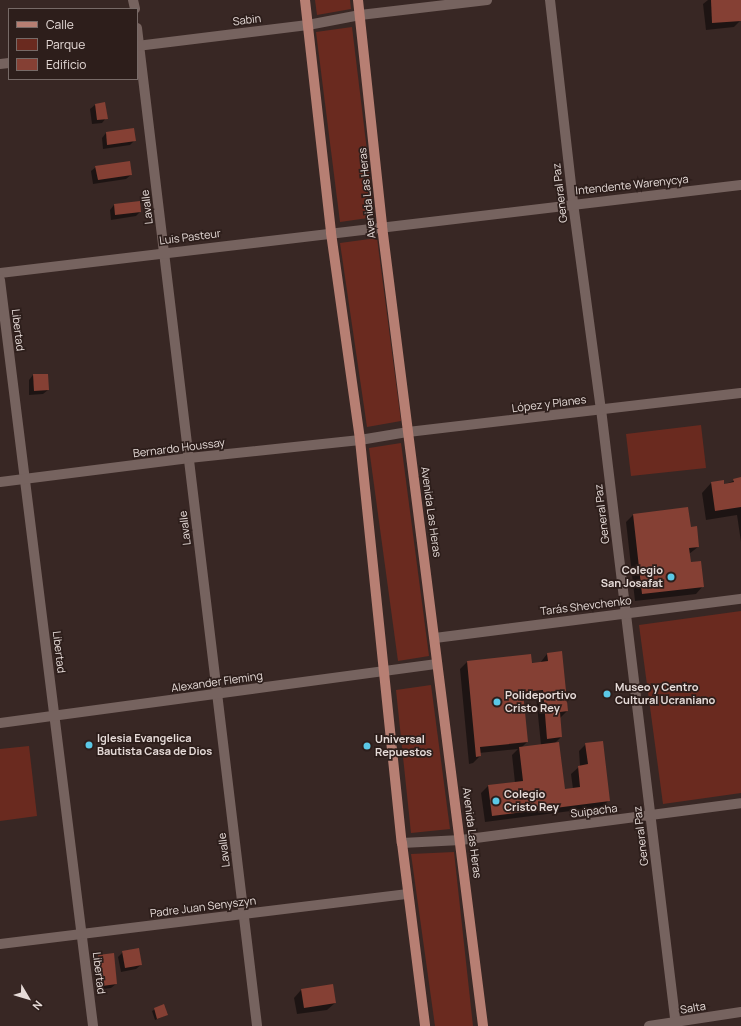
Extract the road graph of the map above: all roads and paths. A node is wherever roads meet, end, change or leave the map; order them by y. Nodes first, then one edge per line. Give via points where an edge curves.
1 (304, 0) edge
2 (358, 0) edge
3 (487, 0) edge
4 (550, 0) edge
5 (360, 15) junction
6 (308, 25) junction
7 (138, 46) edge
8 (741, 185) edge
9 (573, 204) junction
10 (382, 226) junction
11 (331, 233) junction
12 (164, 252) junction
13 (0, 273) edge
14 (0, 280) edge
15 (741, 392) edge
16 (601, 410) junction
17 (408, 432) junction
18 (360, 440) junction
19 (189, 458) junction
20 (25, 479) junction
21 (0, 482) edge
22 (741, 599) edge
23 (626, 613) junction
24 (435, 638) junction
25 (437, 664) junction
26 (385, 672) junction
27 (217, 694) junction
28 (54, 716) junction
29 (0, 723) edge
30 (741, 803) edge
31 (650, 816) junction
32 (461, 840) junction
33 (402, 843) junction
34 (408, 894) junction
35 (244, 914) junction
36 (82, 934) junction
37 (0, 944) edge
38 (741, 1012) edge
39 (676, 1024) edge
40 (93, 1026) edge
41 (257, 1026) edge
42 (425, 1026) edge
43 (483, 1026) edge
44 (649, 1026) edge

1 - 6 main road
2 - 5 main road, Avenida Las Heras
3 - 5 street, Sabin
4 - 9 street, General Paz
5 - 6 street, Sabin
5 - 10 main road, Avenida Las Heras
6 - 7 street, Sabin
6 - 11 main road
7 - 12 street, Lavalle
8 - 9 street, Intendente Warenycya
9 - 10 street, Intendente Warenycya
9 - 16 street, General Paz
10 - 11 street, Luis Pasteur
10 - 17 main road, Avenida Las Heras
11 - 12 street, Luis Pasteur
11 - 18 main road
12 - 13 street, Luis Pasteur
12 - 19 street, Lavalle
14 - 20 street, Libertad
15 - 16 street, López y Planes
16 - 17 street, López y Planes
16 - 23 street, General Paz
17 - 18 street, López y Planes
17 - 24 main road, Avenida Las Heras
18 - 19 street, Bernardo Houssay
18 - 26 main road
19 - 20 street, Bernardo Houssay
19 - 27 street, Lavalle
20 - 21 street, Bernardo Houssay
20 - 28 street, Libertad
22 - 23 street, Tarás Shevchenko
23 - 24 street, Tarás Shevchenko
23 - 31 street, General Paz
24 - 25 main road, Avenida Las Heras
25 - 26 street, Alexander Fleming
25 - 32 main road, Avenida Las Heras
26 - 27 street, Alexander Fleming
26 - 33 main road
27 - 28 street, Alexander Fleming
27 - 35 street, Lavalle
28 - 29 street, Alexander Fleming
28 - 36 street, Libertad
30 - 31 street, Suipacha
31 - 32 street, Suipacha
31 - 39 street, General Paz
32 - 33 street, Suipacha
32 - 43 main road, Avenida Las Heras
33 - 34 main road
34 - 35 street, Padre Juan Senyszyn
34 - 42 main road
35 - 36 street, Padre Juan Senyszyn
35 - 41 street, Lavalle
36 - 37 street, Padre Juan Senyszyn
36 - 40 street, Libertad
38 - 39 street, Salta
39 - 44 street, Salta

